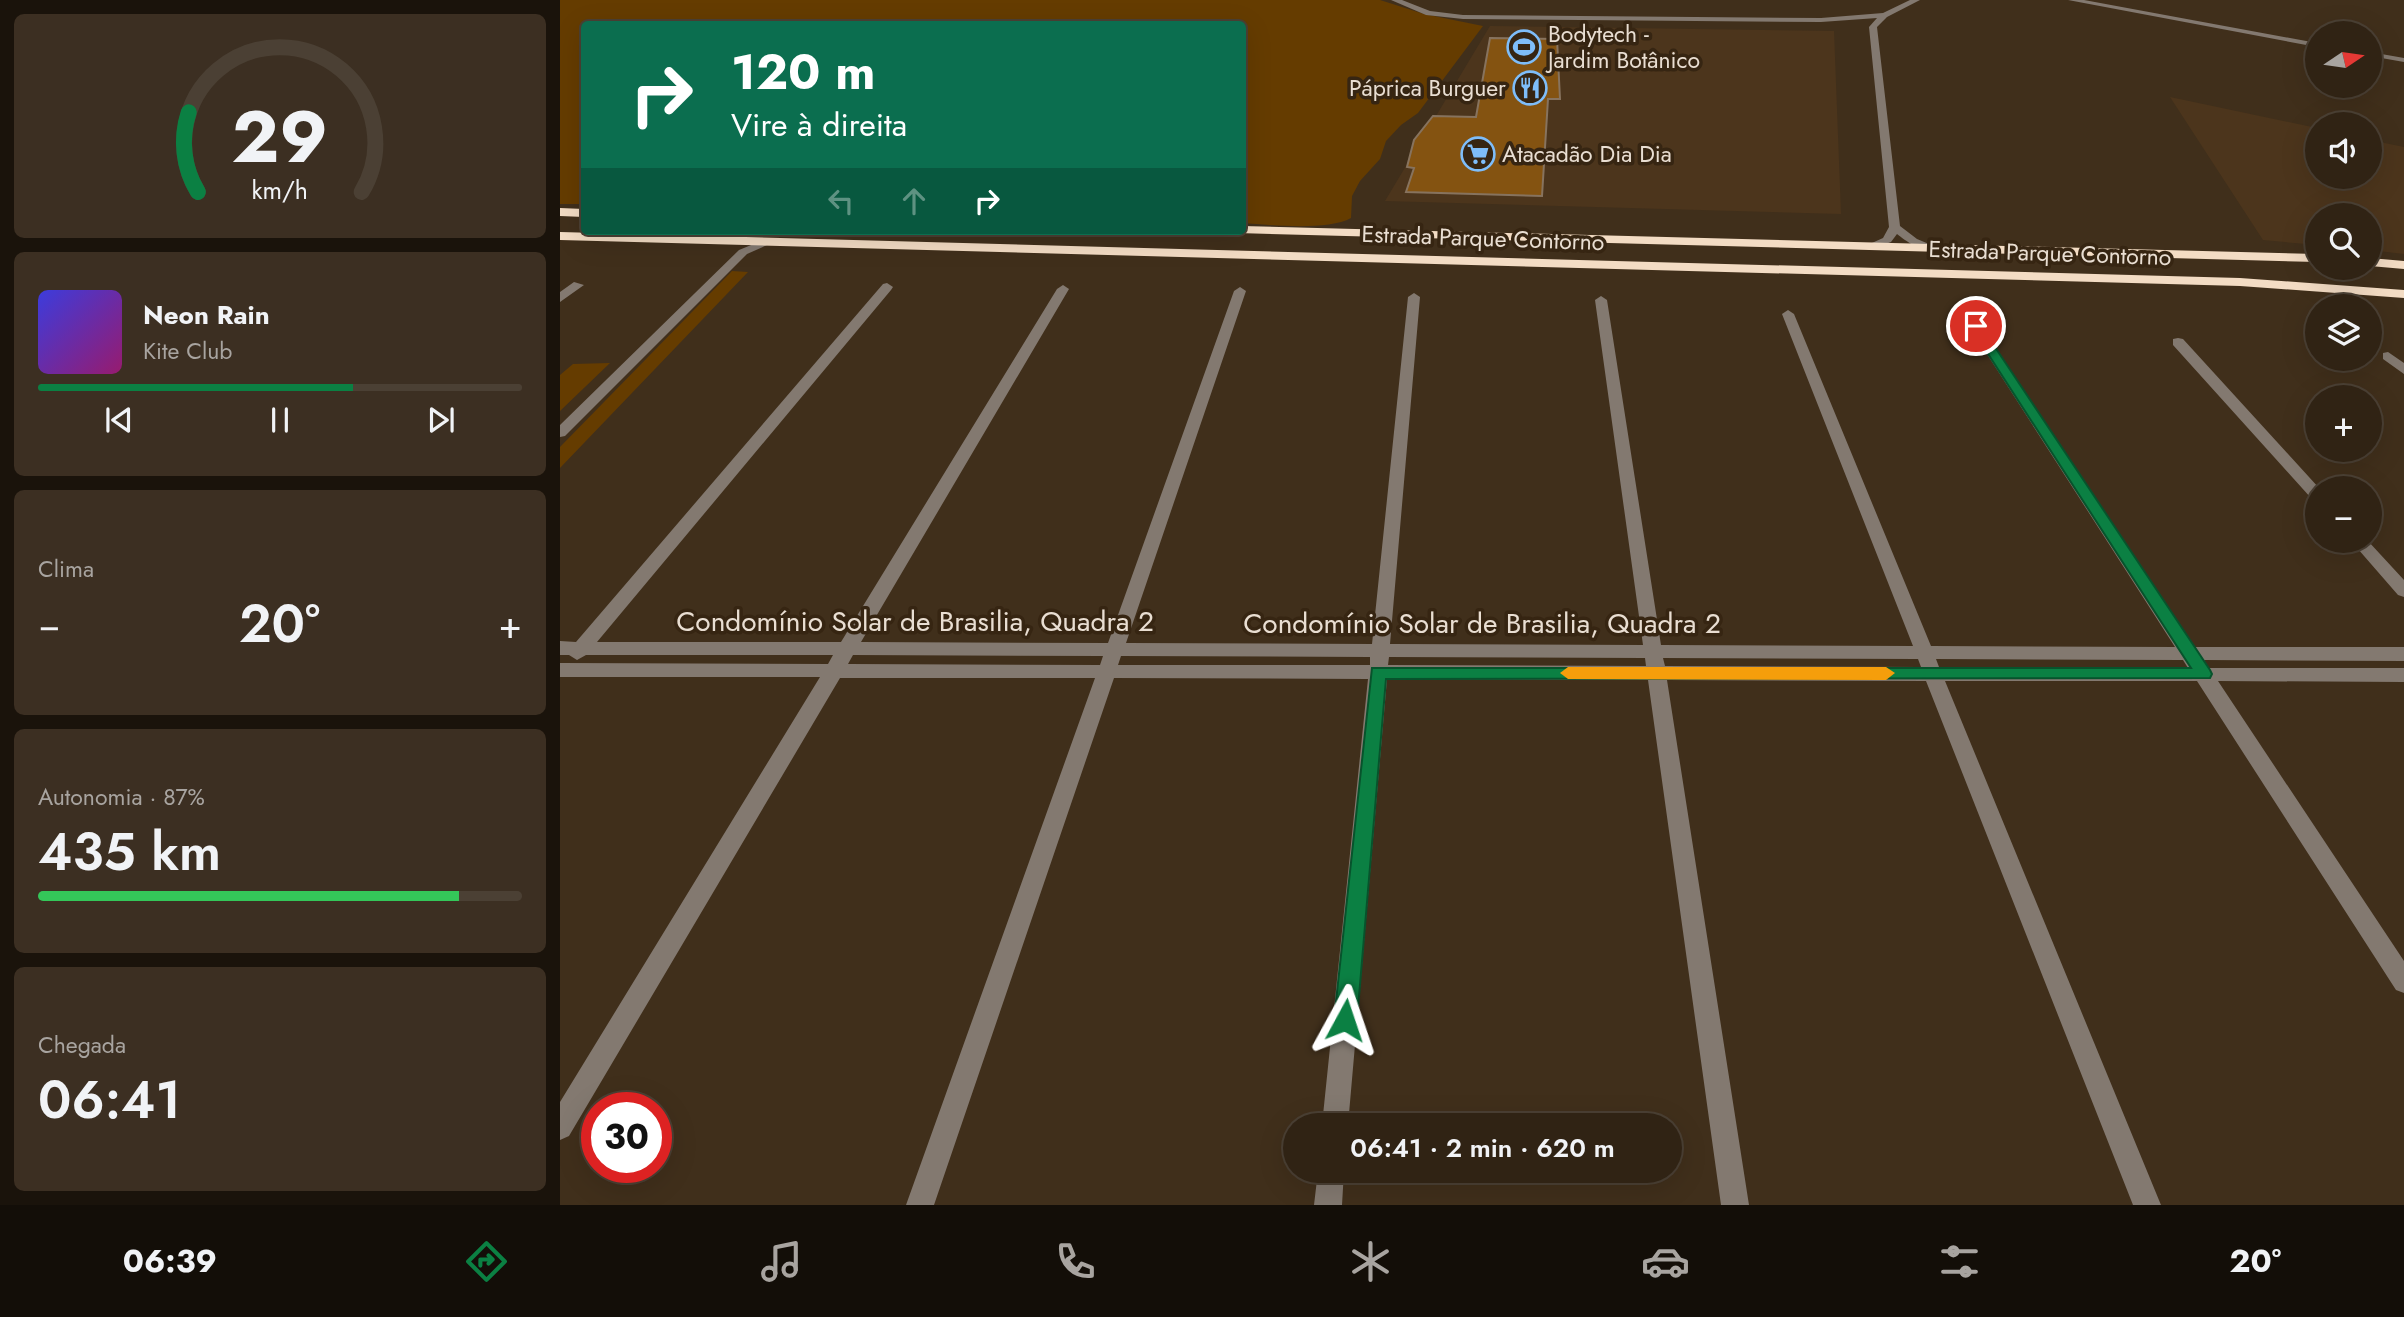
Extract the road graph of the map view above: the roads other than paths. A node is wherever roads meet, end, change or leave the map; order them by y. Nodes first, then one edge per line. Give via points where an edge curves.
1 (1395, 0) edge
2 (1916, 0) edge
3 (2072, 0) edge
4 (1884, 15) junction
5 (1821, 20) junction
6 (1874, 34) junction
7 (2305, 43) edge
8 (2382, 56) edge
9 (2404, 60) edge
10 (560, 212) edge
11 (581, 213) edge
12 (1895, 228) junction
13 (1246, 230) edge
14 (560, 236) edge
15 (739, 246) junction
16 (1870, 247) junction
17 (1935, 249) junction
18 (2212, 256) junction
19 (2305, 258) edge
20 (2382, 264) edge
21 (2404, 267) edge
22 (2240, 282) junction
23 (2404, 283) edge
24 (578, 285) dead end
25 (887, 287) dead end
26 (1063, 289) dead end
27 (1240, 291) dead end
28 (2404, 294) edge
29 (1414, 297) dead end
30 (560, 298) edge
31 (1601, 300) dead end
32 (1788, 314) dead end
33 (1976, 326) dead end
34 (2178, 342) dead end
35 (2388, 356) dead end
36 (2404, 370) edge
37 (560, 433) edge
38 (2305, 482) edge
39 (2370, 553) edge
40 (2404, 591) edge
41 (560, 648) edge
42 (581, 648) junction
43 (848, 649) junction
44 (2191, 654) junction
45 (2404, 654) edge
46 (1108, 661) junction
47 (1379, 662) junction
48 (1655, 662) junction
49 (1927, 663) junction
50 (561, 671) edge
51 (834, 671) junction
52 (2204, 674) junction
53 (2404, 675) edge
54 (2404, 982) edge
55 (1336, 1113) edge
56 (560, 1127) edge
57 (1330, 1183) edge
58 (920, 1205) edge
59 (1328, 1205) edge
60 (1735, 1205) edge
61 (2147, 1205) edge

1 - 5 street via 1429,13 1463,18
2 - 4 street
3 - 7 street
4 - 5 street
4 - 6 street via 1874,23
5 - 6 street via 1857,25
6 - 12 street
8 - 9 street
10 - 11 highway
12 - 16 street via 1886,240
12 - 17 street
13 - 16 highway, Estrada Parque Contorno
14 - 15 highway, Estrada Parque Contorno
15 - 22 highway, Estrada Parque Contorno via 770,241
15 - 37 street
16 - 17 highway, Estrada Parque Contorno
17 - 18 highway, Estrada Parque Contorno
18 - 19 highway, Estrada Parque Contorno
18 - 22 highway via 2253,261 2267,270 2267,277
20 - 21 highway
21 - 23 highway via 2397,278
22 - 28 highway, Estrada Parque Contorno
24 - 30 street
25 - 42 street
26 - 43 street
27 - 46 street
29 - 47 street
31 - 48 street
32 - 49 street
33 - 44 street
34 - 38 street
35 - 36 street
39 - 40 street
41 - 42 street, Condomínio Solar de Brasilia, Quadra 2
42 - 43 street, Condomínio Solar de Brasilia, Quadra 2
42 - 50 street
43 - 46 street, Condomínio Solar de Brasilia, Quadra 2
43 - 51 street
44 - 45 street, Condomínio Solar de Brasilia, Quadra 2
44 - 49 street, Condomínio Solar de Brasilia, Quadra 2
44 - 52 street
46 - 47 street, Condomínio Solar de Brasilia, Quadra 2
46 - 51 street, Condomínio Solar de Brasilia, Quadra 2
46 - 58 street
47 - 48 street, Condomínio Solar de Brasilia, Quadra 2
47 - 55 street
48 - 49 street, Condomínio Solar de Brasilia, Quadra 2
48 - 60 street
49 - 52 street, Condomínio Solar de Brasilia, Quadra 2
49 - 61 street
50 - 51 street, Condomínio Solar de Brasilia, Quadra 2
51 - 56 street
52 - 53 street, Condomínio Solar de Brasilia, Quadra 2
52 - 54 street
57 - 59 street

